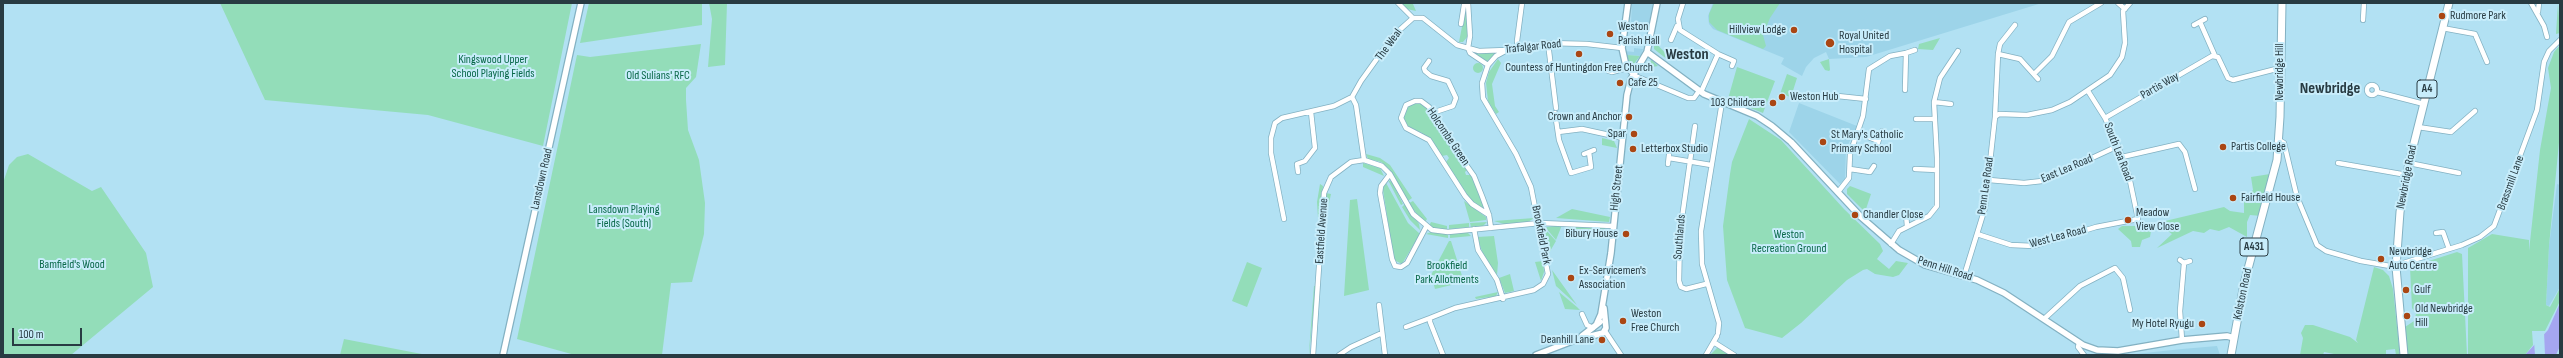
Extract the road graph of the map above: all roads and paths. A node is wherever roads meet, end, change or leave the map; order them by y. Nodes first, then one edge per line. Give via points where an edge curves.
1 (581, 3) edge
2 (1398, 3) edge
3 (1522, 3) edge
4 (1628, 3) edge
5 (1657, 3) edge
6 (1683, 3) edge
7 (2101, 3) edge
8 (2118, 3) edge
9 (2130, 3) edge
10 (2282, 3) edge
11 (2364, 3) edge
12 (2450, 3) edge
13 (2531, 3) edge
14 (2539, 3) edge
15 (1466, 4) edge
16 (2124, 9) junction
17 (2538, 12) junction
18 (1413, 18) junction
19 (2205, 19) dead end
20 (2363, 20) dead end
21 (2200, 22) junction
22 (1461, 24) dead end
23 (2015, 25) dead end
24 (2194, 25) dead end
25 (1677, 26) junction
26 (2442, 28) junction
27 (2547, 37) dead end
28 (1672, 40) dead end
29 (2560, 40) edge
30 (1548, 43) junction
31 (1468, 48) junction
32 (1518, 48) junction
33 (1622, 48) junction
34 (1507, 50) junction
35 (1915, 50) dead end
36 (1958, 51) dead end
37 (1647, 52) junction
38 (1906, 53) junction
39 (1718, 54) junction
40 (1998, 54) junction
41 (2215, 56) junction
42 (1429, 61) dead end
43 (2487, 62) dead end
44 (1488, 65) junction
45 (1732, 66) dead end
46 (1627, 68) junction
47 (2280, 68) junction
48 (1606, 70) dead end
49 (1634, 74) junction
50 (2034, 74) junction
51 (2038, 79) dead end
52 (1905, 90) dead end
53 (1700, 92) junction
54 (2088, 92) junction
55 (2377, 92) dead end
56 (1828, 95) dead end
57 (1352, 97) junction
58 (1866, 100) junction
59 (1722, 102) junction
60 (1934, 102) junction
61 (1951, 104) dead end
62 (2424, 104) junction
63 (2476, 111) dead end
64 (1311, 112) junction
65 (1432, 114) junction
66 (1995, 117) junction
67 (2105, 118) junction
68 (1916, 119) dead end
69 (1933, 119) junction
70 (1695, 126) dead end
71 (2418, 127) junction
72 (1882, 131) dead end
73 (1558, 132) junction
74 (1858, 133) junction
75 (1623, 138) junction
76 (2279, 140) junction
77 (1878, 141) junction
78 (2118, 146) junction
79 (1876, 148) dead end
80 (1584, 154) dead end
81 (2122, 157) junction
82 (1669, 159) dead end
83 (1364, 160) junction
84 (1690, 161) junction
85 (2338, 163) dead end
86 (2409, 163) junction
87 (1711, 164) junction
88 (1874, 166) dead end
89 (1850, 169) junction
90 (1915, 169) dead end
91 (1937, 170) junction
92 (1298, 172) dead end
93 (2459, 173) dead end
94 (1390, 174) junction
95 (2407, 175) junction
96 (1989, 180) junction
97 (2189, 187) dead end
98 (1838, 192) junction
99 (1489, 215) junction
100 (1912, 215) dead end
101 (2139, 217) joint
102 (1284, 219) dead end
103 (1540, 223) junction
104 (1613, 226) junction
105 (1907, 226) junction
106 (1426, 227) junction
107 (1491, 228) junction
108 (1474, 229) junction
109 (1977, 234) junction
110 (2436, 234) dead end
111 (1891, 244) junction
112 (2450, 250) junction
113 (2190, 262) dead end
114 (2396, 266) junction
115 (1964, 276) junction
116 (1706, 284) junction
117 (1503, 299) junction
118 (1603, 302) junction
119 (1379, 306) dead end
120 (2130, 310) dead end
121 (1582, 314) dead end
122 (1430, 318) junction
123 (2044, 319) junction
124 (1595, 325) junction
125 (1605, 325) junction
126 (1406, 327) dead end
127 (1605, 331) junction
128 (1382, 333) junction
129 (1598, 333) junction
130 (2234, 338) junction
131 (1574, 340) junction
132 (2182, 340) junction
133 (1715, 343) junction
134 (2079, 343) junction
135 (2119, 353) edge
136 (503, 355) edge
137 (1313, 355) edge
138 (1339, 355) edge
139 (1385, 355) edge
140 (1443, 355) edge
141 (1536, 355) edge
142 (1621, 355) edge
143 (1706, 355) edge
144 (1734, 355) edge
145 (2084, 355) edge
146 (2231, 355) edge
147 (2404, 355) edge

1 - 136 street, Lansdown Road
2 - 18 street
3 - 32 street
4 - 33 street
5 - 37 street, High Street
6 - 25 street
7 - 50 street via 2070,22 2052,56
8 - 16 street
9 - 16 street
10 - 47 main road, Newbridge Hill / A431
11 - 20 street
12 - 26 main road, Newbridge Road / A4
13 - 17 street
14 - 17 street
15 - 22 street
15 - 31 street via 1470,36
16 - 54 street via 2125,43 2122,57 2110,75
17 - 27 street
18 - 31 street via 1423,18 1445,36
18 - 57 street, The Weal via 1394,35
19 - 21 street
21 - 24 street
21 - 41 street
23 - 40 street via 2000,44
25 - 28 street
25 - 39 street via 1684,34
26 - 43 street via 2475,34
26 - 62 main road, Newbridge Road / A4
29 - 112 street, Brassmill Lane via 2549,51 2544,62 2535,115 2497,222 2480,237
30 - 32 street, Trafalgar Road
30 - 33 street, Trafalgar Road
30 - 73 street
31 - 34 street, Trafalgar Road via 1483,51
31 - 44 street via 1470,53
32 - 34 street, Trafalgar Road
33 - 46 street
34 - 44 street via 1496,56
35 - 38 street
36 - 60 street via 1940,78
37 - 49 street, High Street
37 - 53 street, Penn Hill Road
38 - 52 street
38 - 58 street via 1890,56 1872,66 1867,76
39 - 45 street via 1734,61
39 - 53 street
40 - 50 street via 2020,59
40 - 66 street, Penn Lea Road
41 - 47 street via 2218,57 2228,78 2233,80
41 - 67 street, Partis Way via 2207,58
42 - 65 street via 1424,68 1425,71 1431,76 1446,79 1453,87 1456,98 1453,106
44 - 103 street, Brookfield Park via 1482,83 1483,98 1526,173
46 - 48 street via 1612,72
46 - 49 street
47 - 76 main road, Newbridge Hill / A431
49 - 53 street via 1688,98 1694,98
49 - 75 street, High Street via 1627,95
50 - 51 street
53 - 59 street, Penn Hill Road
54 - 66 street via 2052,110 2027,115 1999,114
54 - 67 street, South Lea Road
55 - 62 street
56 - 58 street
57 - 64 street via 1339,104
57 - 83 street via 1356,103
58 - 74 street
59 - 87 street, Southlands
59 - 98 street, Penn Hill Road via 1757,116 1772,126 1791,142
60 - 61 street
60 - 69 street
62 - 71 main road, Newbridge Road / A4
63 - 71 street via 2451,132
64 - 92 street via 1315,146 1305,161 1297,164
64 - 102 street via 1280,118 1274,126 1271,153
65 - 99 street, Holcombe Green via 1474,176
65 - 99 street, Holcombe Green via 1427,104 1415,101 1404,108 1401,118 1406,128 1428,140 1465,196
66 - 96 street, Penn Lea Road
67 - 78 street, South Lea Road
68 - 69 street
69 - 91 street
70 - 84 street, Southlands
71 - 86 main road, Newbridge Road / A4
72 - 77 street
73 - 75 street via 1582,129
73 - 80 street via 1571,173 1591,167 1592,151
74 - 77 street
74 - 89 street via 1850,154
75 - 104 street, High Street
76 - 114 street via 2284,143 2297,197 2319,247 2361,261
76 - 130 main road, Kelston Road / A431 via 2274,171 2244,284
77 - 79 street
78 - 81 street, South Lea Road
78 - 96 street, East Lea Road via 2042,181 2024,183
81 - 97 street via 2179,144 2185,152 2195,187
81 - 101 street, South Lea Road
82 - 84 street
83 - 94 street via 1382,166
83 - 137 street, Eastfield Avenue via 1344,165 1326,184
84 - 87 street
84 - 116 street, Southlands via 1680,232 1678,280 1681,287 1686,289
85 - 95 street
86 - 93 street
86 - 95 main road, Newbridge Road / A4
87 - 116 street, Southlands via 1701,231 1702,264
88 - 89 street via 1870,172
89 - 98 street via 1848,182
90 - 91 street
91 - 105 street via 1937,206 1929,216
94 - 106 street via 1413,214
94 - 106 street via 1381,186 1380,193 1395,266 1401,268 1407,263
95 - 114 main road, Newbridge Road / A4 via 2398,227
96 - 109 street, Penn Lea Road via 1985,208
98 - 111 street, Penn Hill Road
99 - 107 street, Holcombe Green
100 - 105 street via 1906,214
101 - 109 street, West Lea Road via 2137,221 2096,227 2034,246 2011,244
103 - 104 street
103 - 107 street
103 - 117 street, Brookfield Park via 1548,274 1546,280 1534,290
104 - 118 street, High Street
105 - 111 street via 1899,231
106 - 108 street via 1440,232
107 - 108 street
108 - 117 street via 1478,250 1497,280
109 - 115 street, Penn Lea Road
110 - 112 street via 2443,229
111 - 115 street, Penn Hill Road via 1924,265
112 - 114 street, Brassmill Lane
113 - 132 street via 2182,262
114 - 147 main road, Newbridge Road / A4
115 - 123 street, Penn Hill Road via 2004,293
116 - 133 street, Southlands via 1719,323
117 - 122 street, Brookfield Park via 1455,308
118 - 124 street, High Street
118 - 125 street, High Street
119 - 128 street
120 - 123 street via 2122,278 2115,268 2080,286
121 - 124 street via 1587,325
122 - 126 street, Brookfield Park
122 - 140 street
123 - 134 street, Penn Hill Road
124 - 125 street via 1600,322
124 - 129 street
124 - 131 street
125 - 127 street
127 - 129 street
127 - 142 street
128 - 138 street
128 - 139 street
129 - 131 street
130 - 132 street, Penn Hill Road via 2227,336
130 - 146 main road, Kelston Road / A431
131 - 141 street
132 - 135 street, Penn Hill Road
133 - 143 street, Southlands
133 - 144 street
134 - 135 street, Penn Hill Road via 2097,350
134 - 145 street via 2078,347

